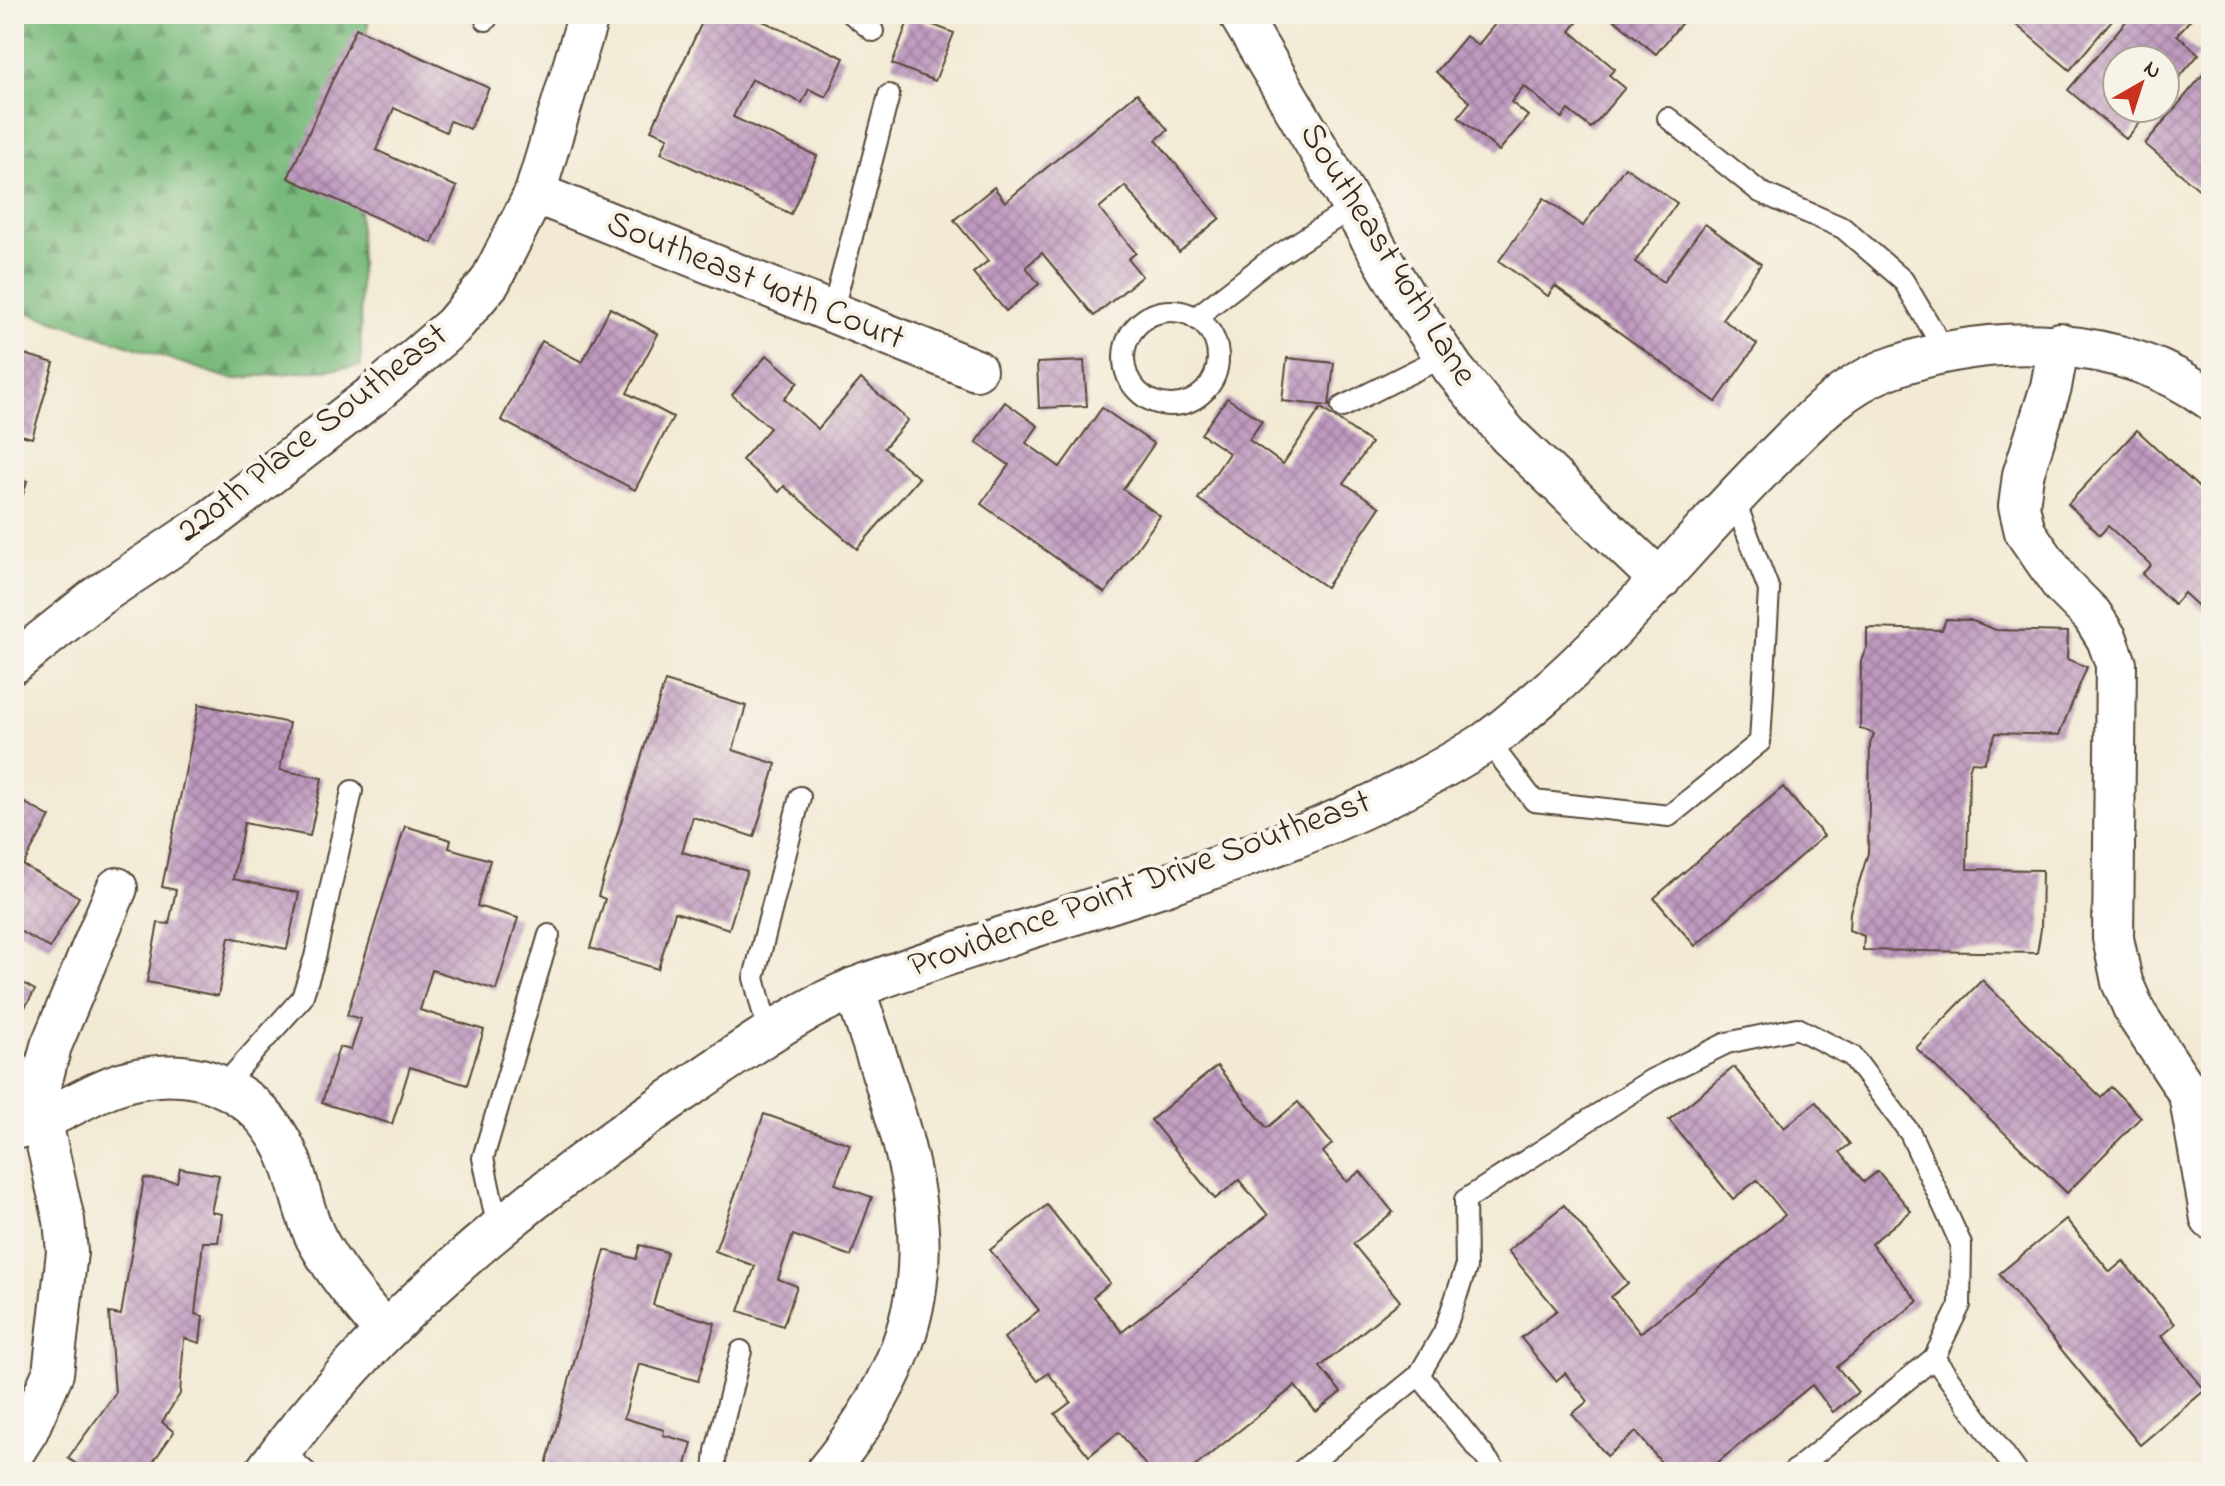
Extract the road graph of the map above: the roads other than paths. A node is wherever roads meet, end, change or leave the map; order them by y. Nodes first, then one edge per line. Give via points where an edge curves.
1 (589, 14) edge
2 (852, 14) edge
3 (1239, 14) edge
4 (873, 31) dead end
5 (889, 95) dead end
6 (1668, 118) dead end
7 (535, 193) junction
8 (1352, 208) junction
9 (832, 313) junction
10 (1195, 318) junction
11 (2059, 343) junction
12 (1946, 353) junction
13 (1444, 356) junction
14 (976, 370) dead end
15 (2211, 400) edge
16 (1342, 407) dead end
17 (1734, 499) junction
18 (1660, 580) junction
19 (14, 663) edge
20 (1488, 741) junction
21 (352, 791) dead end
22 (800, 797) dead end
23 (117, 888) dead end
24 (549, 935) dead end
25 (854, 988) junction
26 (769, 1035) junction
27 (223, 1086) junction
28 (28, 1126) edge
29 (2211, 1219) edge
30 (498, 1229) junction
31 (384, 1331) junction
32 (741, 1351) dead end
33 (1934, 1358) junction
34 (1419, 1375) junction
35 (14, 1452) edge
36 (284, 1465) edge
37 (714, 1472) edge
38 (826, 1472) edge
39 (1300, 1472) edge
40 (1497, 1472) edge
41 (1793, 1472) edge
42 (2017, 1472) edge

1 - 7 street, 220th Place Southeast
2 - 4 lane
3 - 8 street, Southeast 40th Lane
5 - 9 lane
6 - 12 lane via 1760,192 1843,228 1903,280
7 - 9 street, Southeast 40th Court
7 - 19 street, 220th Place Southeast via 490,282 453,326 206,524 98,596
8 - 10 lane via 1266,263
8 - 13 street, Southeast 40th Lane
9 - 14 street, Southeast 40th Court
10 - 10 lane via 1207,327 1219,355 1211,385 1187,403 1172,405 1143,396 1126,370 1128,339 1144,321 1165,311
11 - 12 street, Providence Point Drive Southeast
11 - 15 street, Providence Point Drive Southeast via 2132,361 2191,385
11 - 29 street via 2019,506 2025,532 2062,585 2092,615 2116,664 2113,938 2122,982 2136,1014 2189,1094
12 - 17 street, Providence Point Drive Southeast via 1879,372 1827,405
13 - 16 lane
13 - 18 street, Southeast 40th Lane via 1508,435
17 - 18 street, Providence Point Drive Southeast
17 - 20 lane via 1769,590 1760,742 1669,816 1534,801
18 - 20 street, Providence Point Drive Southeast via 1616,629
20 - 25 street, Providence Point Drive Southeast via 1417,782 1249,854
21 - 27 lane via 302,998
22 - 26 lane via 754,978
23 - 28 street via 51,1046
24 - 30 lane via 483,1158
25 - 26 street, Providence Point Drive Southeast
25 - 38 street via 906,1147 922,1250 917,1290 892,1374
26 - 30 street, Providence Point Drive Southeast via 576,1164
27 - 28 street via 203,1077 169,1073 132,1079
27 - 31 street via 237,1092 267,1122 290,1161 316,1237
28 - 35 street via 61,1206 67,1252 53,1373
30 - 31 street, Providence Point Drive Southeast
31 - 36 street, Providence Point Drive Southeast
32 - 37 lane
33 - 34 lane via 1960,1305 1961,1244 1910,1133 1852,1056 1797,1028 1727,1043 1651,1080 1465,1200 1466,1268 1444,1332
33 - 41 lane
33 - 42 lane
34 - 39 lane
34 - 40 lane

